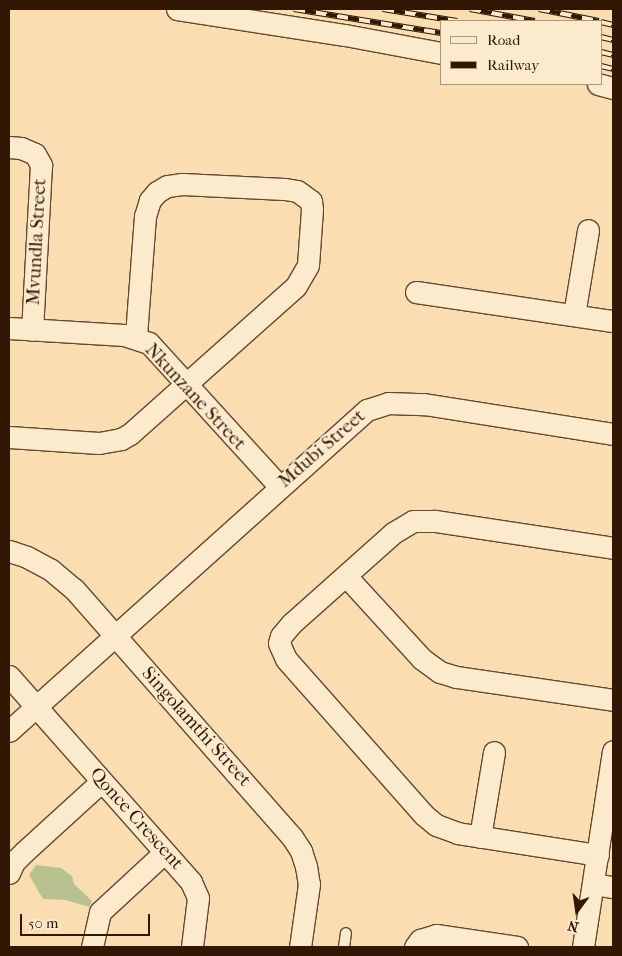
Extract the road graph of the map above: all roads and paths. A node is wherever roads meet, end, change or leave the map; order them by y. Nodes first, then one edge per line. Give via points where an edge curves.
1 (177, 9) edge
2 (440, 53) edge
3 (9, 147) edge
4 (588, 230) dead end
5 (416, 292) dead end
6 (574, 315) junction
7 (613, 321) edge
8 (9, 328) edge
9 (32, 330) junction
10 (136, 337) junction
11 (187, 384) junction
12 (613, 434) edge
13 (9, 437) edge
14 (279, 486) junction
15 (613, 548) edge
16 (9, 551) edge
17 (346, 576) junction
18 (115, 636) junction
19 (9, 676) edge
20 (613, 700) edge
21 (36, 706) junction
22 (9, 731) edge
23 (613, 751) edge
24 (494, 752) dead end
25 (102, 781) junction
26 (480, 837) junction
27 (165, 852) junction
28 (598, 855) junction
29 (9, 873) edge
30 (603, 885) edge
31 (346, 932) dead end
32 (92, 947) edge
33 (192, 947) edge
34 (300, 947) edge
35 (344, 947) edge
36 (415, 947) edge
37 (517, 947) edge
38 (583, 947) edge

1 - 2 street
3 - 9 street, Mvundla Street via 35,154 41,165
4 - 6 street
5 - 6 street
6 - 7 street
8 - 9 street, Nkunzane Street
9 - 10 street, Nkunzane Street
10 - 11 street, Nkunzane Street via 148,342
10 - 11 street via 145,216 150,200 157,192 167,186 182,184 284,189 306,195 312,209 310,251 304,274 296,286
11 - 13 street via 121,439 99,443
11 - 14 street, Nkunzane Street
12 - 14 street, Mdubi Street via 424,404 388,403 367,410
14 - 18 street, Mdubi Street
15 - 17 street via 423,520 404,524
16 - 18 street, Singolamthi Street via 51,570 74,590
17 - 20 street via 422,659 440,672
17 - 26 street via 281,636 281,650 424,815 444,829
18 - 21 street, Mdubi Street
18 - 34 street, Singolamthi Street via 272,813 301,851 309,884
19 - 21 street, Qonce Crescent
21 - 22 street, Mdubi Street
21 - 25 street, Qonce Crescent
23 - 28 street
24 - 26 street
25 - 27 street, Qonce Crescent
25 - 29 street via 24,852
26 - 28 street
27 - 32 street via 100,912
27 - 33 street, Qonce Crescent via 191,882 198,898
28 - 30 street
30 - 38 street
31 - 35 lane
36 - 37 street via 420,940 436,935

